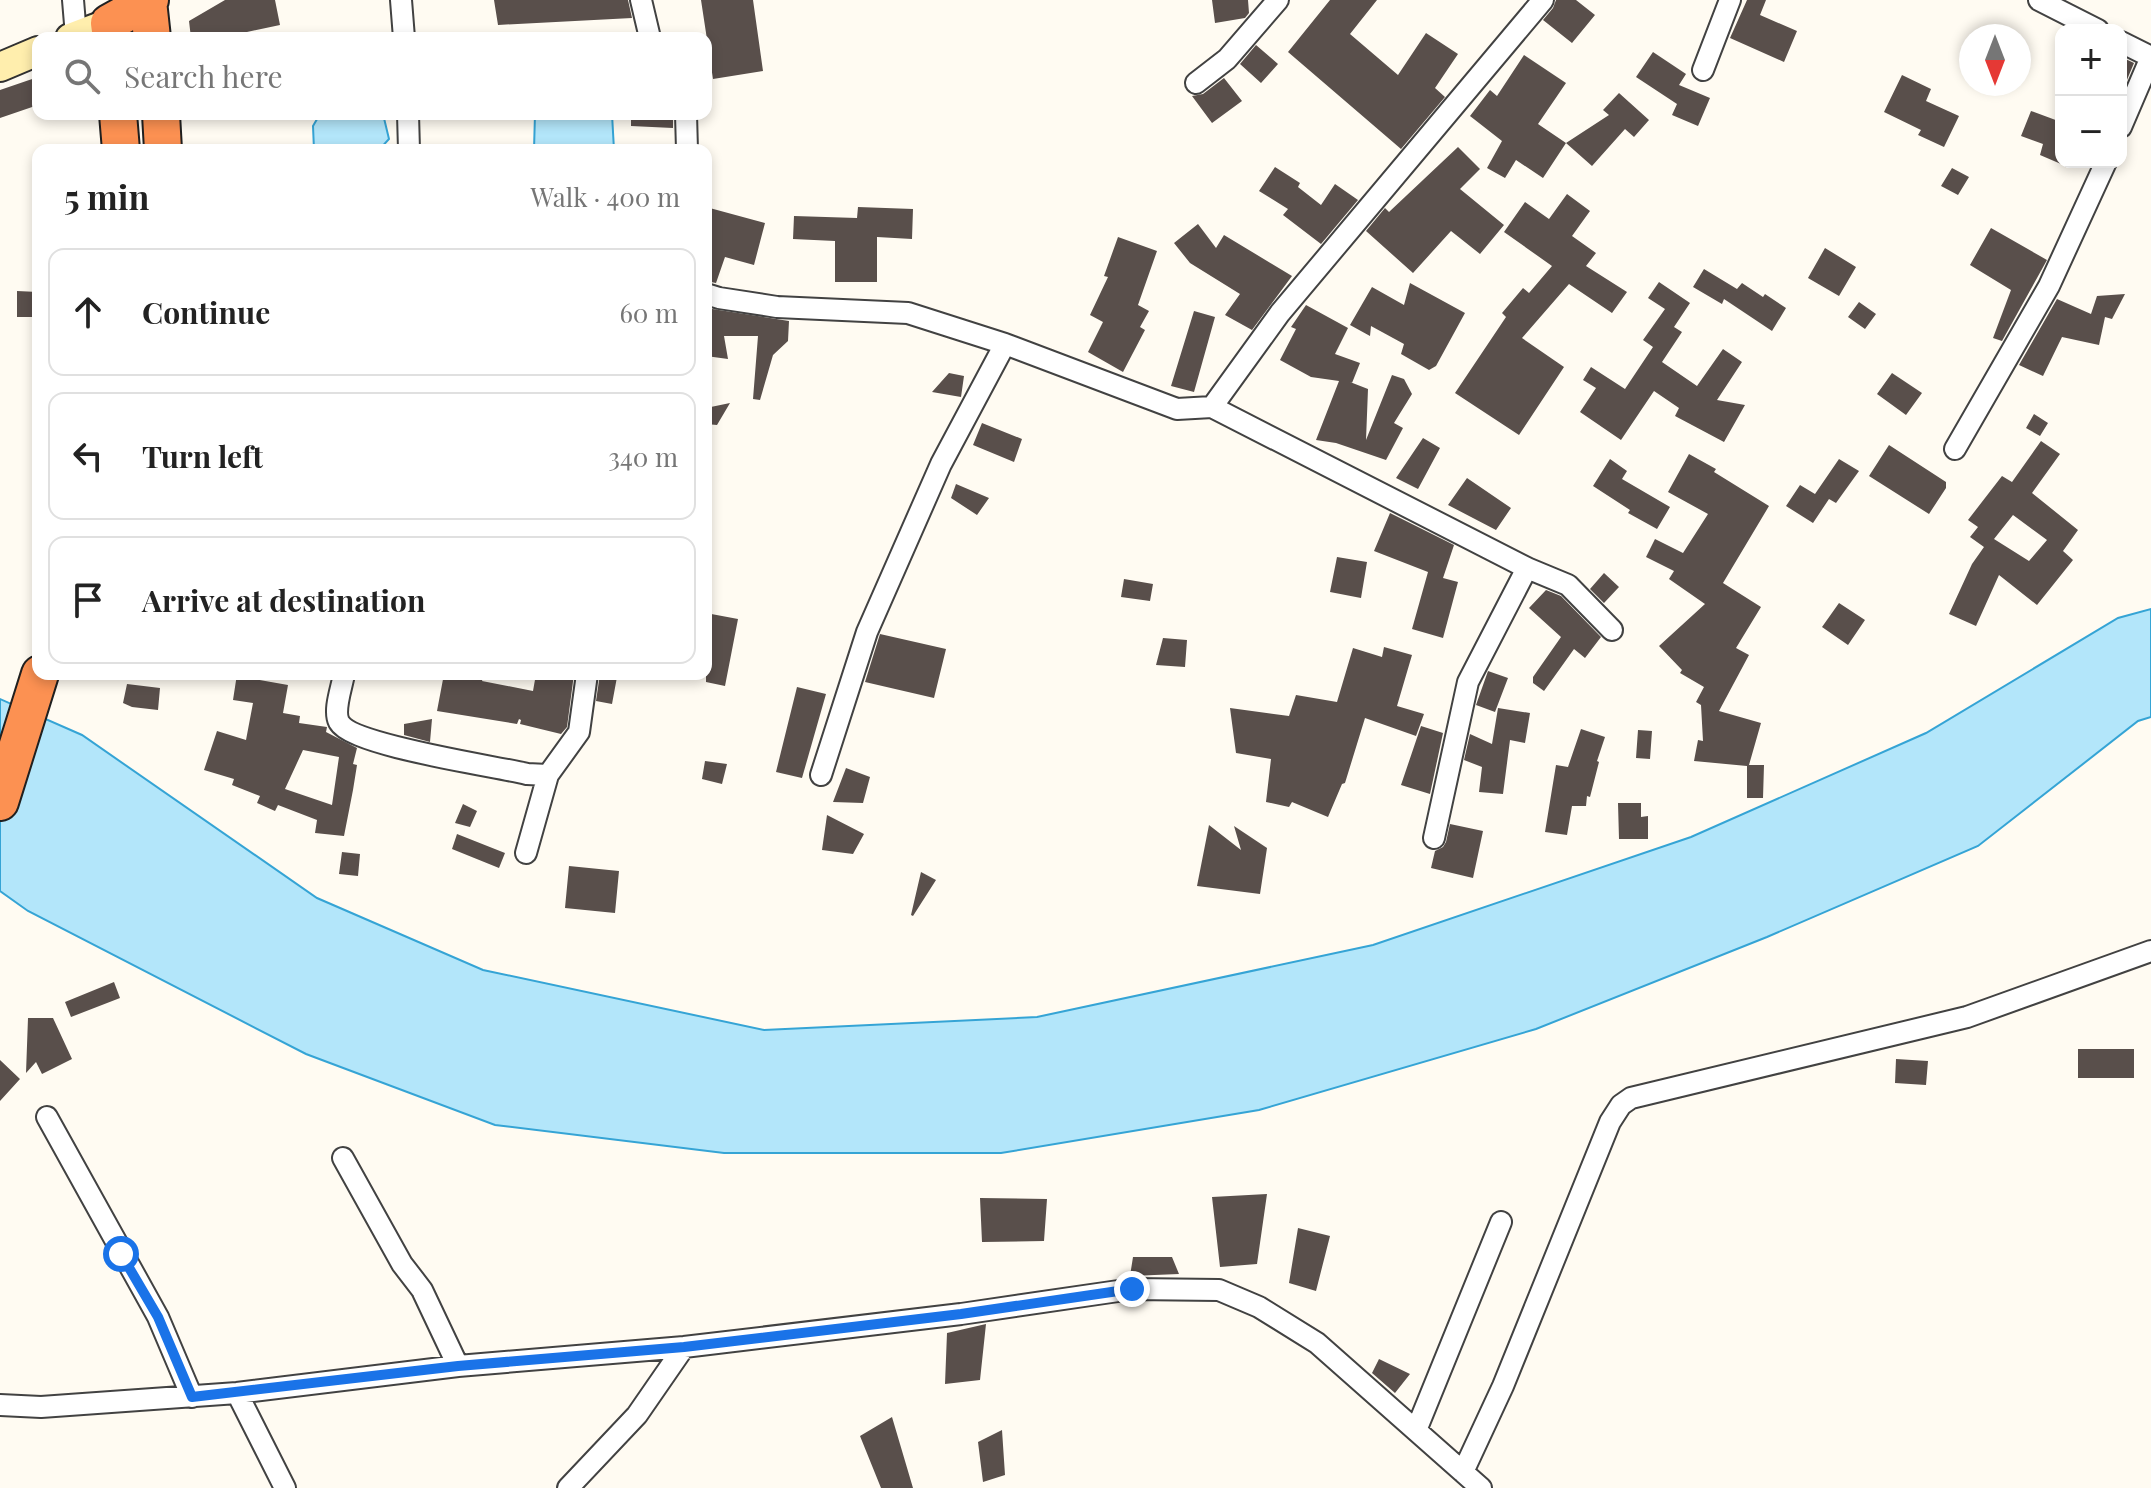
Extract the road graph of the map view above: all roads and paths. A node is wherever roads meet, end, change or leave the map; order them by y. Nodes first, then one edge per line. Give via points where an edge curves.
1 (73, 0) edge
2 (401, 0) edge
3 (641, 0) edge
4 (1278, 0) edge
5 (1543, 0) edge
6 (1730, 0) edge
7 (2039, 0) edge
8 (149, 1) edge
9 (2086, 24) edge
10 (90, 32) edge
11 (95, 32) edge
12 (152, 32) edge
13 (404, 32) edge
14 (649, 32) edge
15 (2127, 45) edge
16 (32, 54) edge
17 (2151, 57) edge
18 (0, 67) edge
19 (1703, 70) dead end
20 (1196, 83) dead end
21 (2127, 113) edge
22 (118, 120) edge
23 (161, 120) edge
24 (408, 120) edge
25 (686, 120) edge
26 (120, 144) edge
27 (163, 144) edge
28 (409, 144) edge
29 (687, 144) edge
30 (2103, 168) edge
31 (712, 295) edge
32 (1005, 344) junction
33 (1212, 407) junction
34 (1955, 449) dead end
35 (1527, 568) junction
36 (1612, 630) dead end
37 (38, 680) edge
38 (343, 680) edge
39 (586, 680) edge
40 (548, 775) junction
41 (821, 775) dead end
42 (0, 802) edge
43 (1434, 838) dead end
44 (526, 853) dead end
45 (2151, 951) edge
46 (47, 1117) dead end
47 (343, 1158) dead end
48 (1501, 1222) dead end
49 (684, 1347) junction
50 (458, 1366) junction
51 (237, 1393) junction
52 (192, 1397) junction
53 (0, 1405) edge
54 (1417, 1428) junction
55 (1463, 1472) junction
56 (285, 1488) edge
57 (568, 1488) edge
58 (1481, 1488) edge

1 - 10 street
2 - 13 street
3 - 14 street
4 - 20 street via 1227,59
5 - 33 street via 1280,313
6 - 19 street
7 - 9 street
8 - 11 highway
8 - 12 highway
15 - 17 street
16 - 18 main road
17 - 21 street
22 - 26 highway
23 - 27 highway
24 - 28 street
25 - 29 street
30 - 34 street via 2049,286
31 - 32 street via 777,307 908,313
32 - 33 street via 1177,409
32 - 41 street via 941,464 867,632
33 - 35 street
35 - 36 street via 1568,585
35 - 43 street via 1468,682
37 - 42 highway
38 - 40 street via 337,714 349,733
39 - 40 street via 579,732
40 - 44 street
45 - 55 street via 1967,1017 1631,1098 1621,1105
46 - 52 street via 158,1317
47 - 50 street via 422,1290
48 - 54 street
49 - 50 street
49 - 54 street via 1132,1289 1219,1290 1259,1307 1317,1343
49 - 57 street via 637,1415
50 - 51 street
51 - 52 street
51 - 56 street
52 - 53 street
54 - 55 street
55 - 58 street

